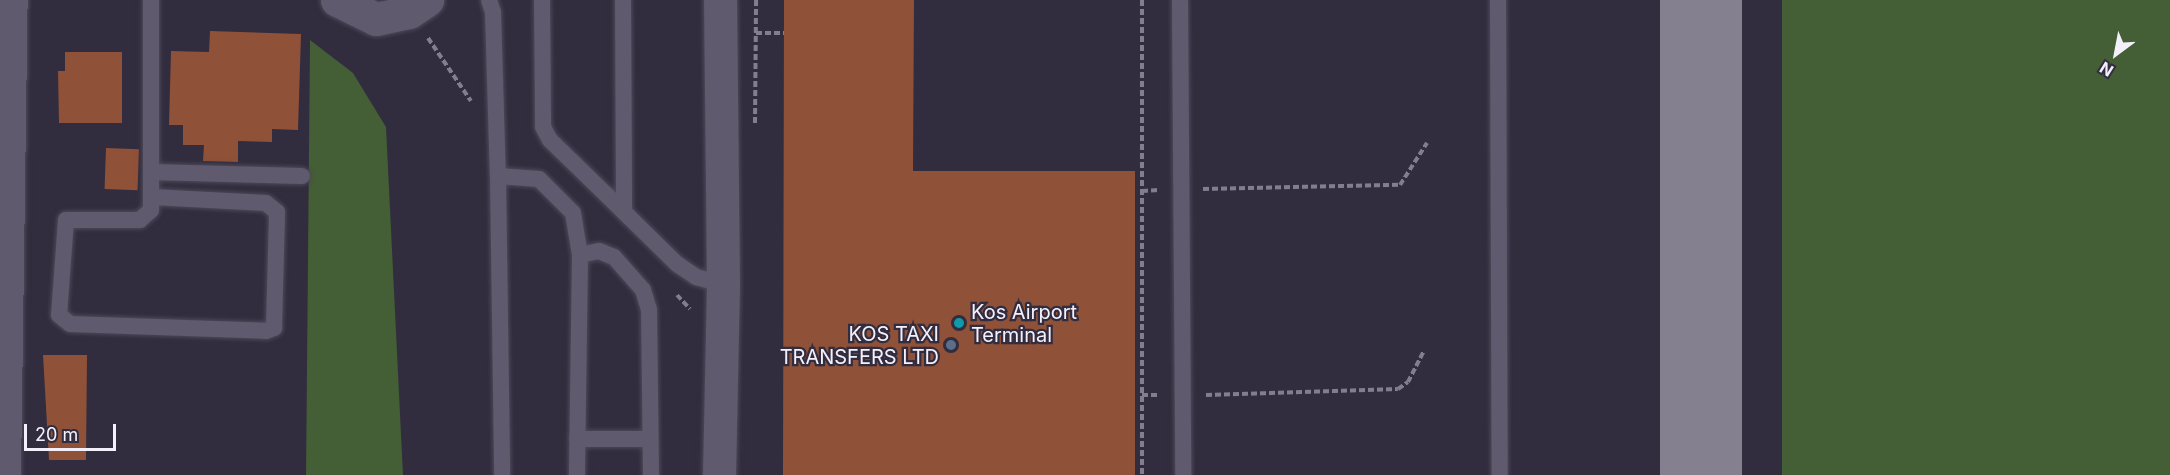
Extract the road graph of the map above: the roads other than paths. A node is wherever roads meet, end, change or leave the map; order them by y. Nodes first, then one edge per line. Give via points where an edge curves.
1 (11, 0) edge
2 (151, 0) edge
3 (337, 0) edge
4 (489, 0) edge
5 (542, 0) edge
6 (623, 0) edge
7 (720, 0) edge
8 (1180, 0) edge
9 (1498, 0) edge
10 (428, 16) edge
11 (6, 84) edge
12 (151, 172) junction
13 (302, 176) dead end
14 (498, 176) junction
15 (152, 197) junction
16 (624, 212) junction
17 (580, 255) junction
18 (723, 285) junction
19 (2, 369) edge
20 (577, 439) junction
21 (648, 439) junction
22 (4, 475) edge
23 (502, 475) edge
24 (577, 475) edge
25 (651, 475) edge
26 (719, 475) edge
27 (1183, 475) edge
28 (1500, 475) edge

1 - 11 street
2 - 12 lane
3 - 10 street via 376,19 409,12
4 - 14 lane via 493,12
5 - 16 lane via 543,128 550,140
6 - 16 lane
7 - 18 street
8 - 27 lane
9 - 28 lane
11 - 19 street
12 - 13 lane
12 - 15 lane
14 - 17 lane via 539,179 566,204 573,213
14 - 23 lane
15 - 15 lane via 151,210 140,220 66,220 59,315 70,324 266,331 274,328 278,212 266,203
16 - 18 lane via 677,264 696,277
17 - 20 lane
17 - 21 lane via 599,251 614,257 643,290 650,310
18 - 26 street
19 - 22 street
20 - 21 lane
20 - 24 lane
21 - 25 lane

